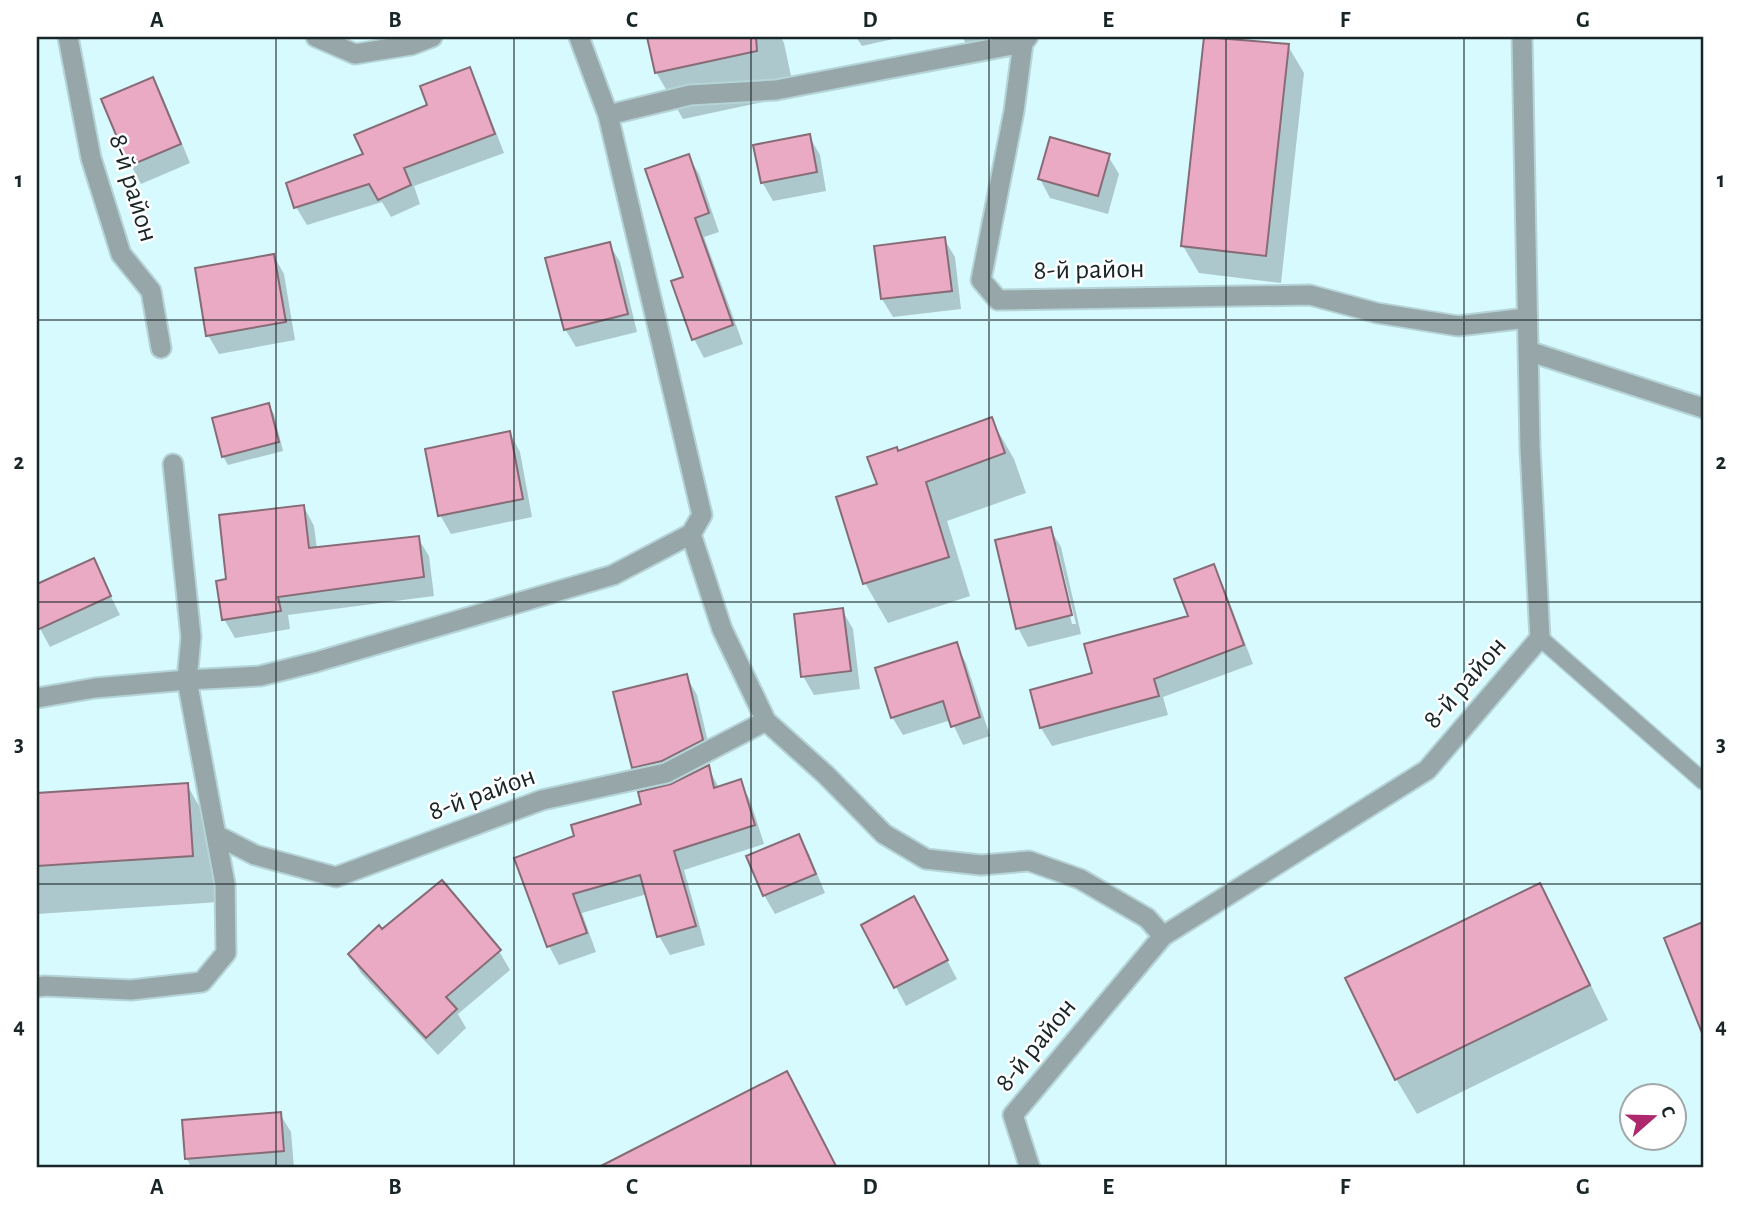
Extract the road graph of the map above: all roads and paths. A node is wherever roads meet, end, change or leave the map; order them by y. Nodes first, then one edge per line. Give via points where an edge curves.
1 (68, 37) edge
2 (316, 37) edge
3 (432, 37) edge
4 (579, 37) edge
5 (1522, 37) edge
6 (1025, 40) edge
7 (608, 115) junction
8 (1527, 318) junction
9 (161, 348) dead end
10 (1528, 351) junction
11 (1703, 408) edge
12 (173, 464) dead end
13 (691, 534) junction
14 (1540, 638) junction
15 (187, 680) junction
16 (37, 698) edge
17 (766, 721) junction
18 (1703, 781) edge
19 (216, 835) junction
20 (1163, 936) junction
21 (37, 988) edge
22 (1030, 1168) edge

1 - 9 street, 8-й район via 91,158 121,254 151,291
2 - 3 street via 355,54
4 - 7 street
5 - 8 street, 8-й район
6 - 7 street, 8-й район via 776,90 690,95
6 - 8 street, 8-й район via 981,280 998,300 1310,295 1377,313 1458,326
7 - 13 street via 702,515
8 - 10 street, 8-й район
10 - 11 street
10 - 14 street, 8-й район
12 - 15 street via 191,637
13 - 15 street via 613,575 329,658 260,676
13 - 17 street via 722,629
14 - 18 lane
14 - 20 street, 8-й район via 1427,770
15 - 16 street
15 - 19 street
17 - 19 street, 8-й район via 666,773 542,800 336,877 255,855
17 - 20 street via 884,834 926,859 981,865 1029,861 1080,878 1147,918
19 - 21 street via 225,884 226,953 202,982 131,990
20 - 22 street, 8-й район via 1013,1115

